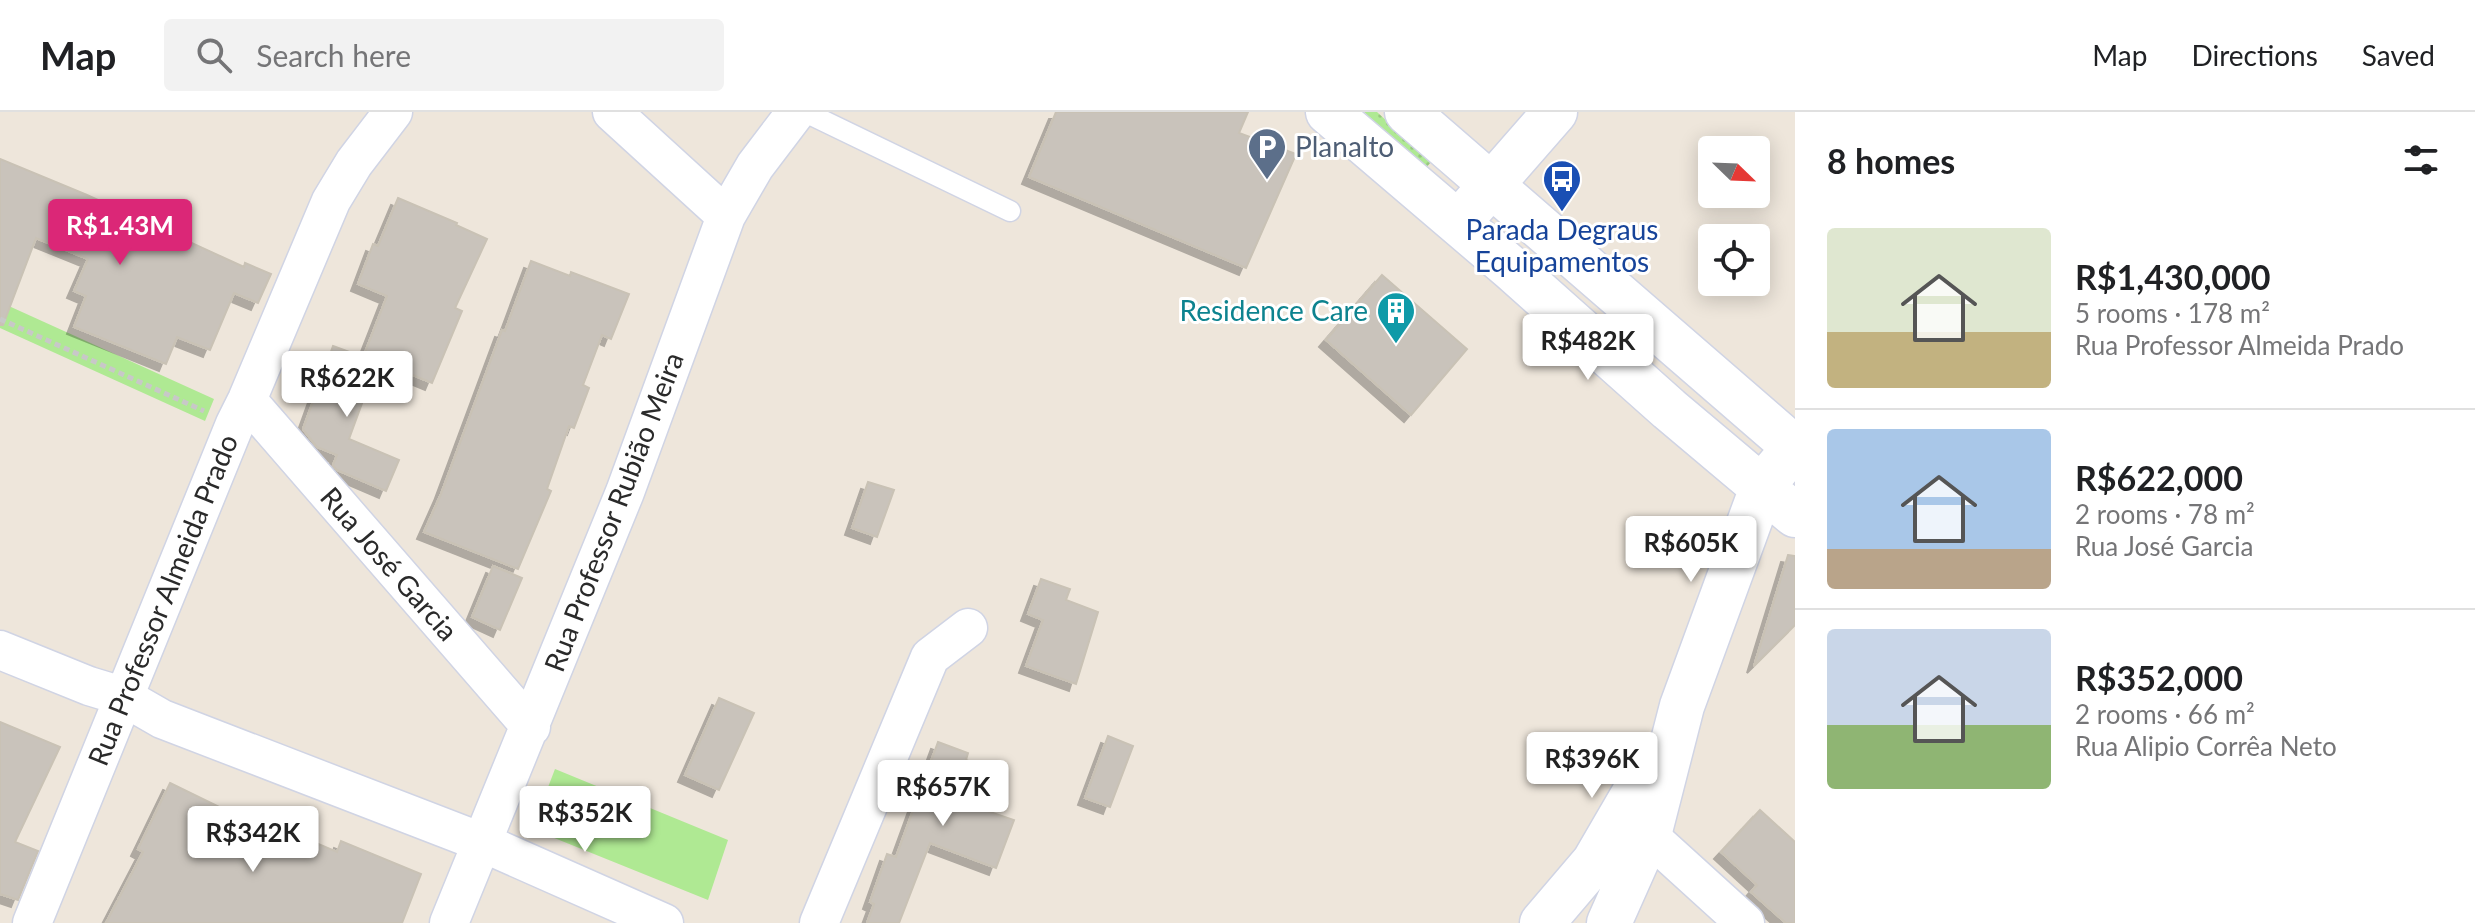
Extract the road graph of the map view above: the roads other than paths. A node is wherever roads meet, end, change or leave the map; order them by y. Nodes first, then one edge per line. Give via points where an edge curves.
1 (393, 112) edge
2 (612, 112) edge
3 (796, 112) edge
4 (805, 112) edge
5 (1328, 112) edge
6 (1407, 112) edge
7 (1555, 112) edge
8 (1491, 185) junction
9 (1010, 211) dead end
10 (726, 216) junction
11 (1457, 224) junction
12 (247, 400) junction
13 (1795, 448) edge
14 (1763, 485) junction
15 (1795, 515) edge
16 (968, 628) dead end
17 (0, 650) edge
18 (122, 696) junction
19 (1682, 706) junction
20 (531, 727) junction
21 (1648, 835) junction
22 (481, 842) junction
23 (32, 923) edge
24 (449, 923) edge
25 (664, 923) edge
26 (819, 923) edge
27 (1542, 923) edge
28 (1609, 923) edge
29 (1745, 923) edge

1 - 12 street, Rua Professor Almeida Prado via 331,201
2 - 10 street
3 - 10 street, Rua Professor Rubião Meira
4 - 9 lane
5 - 11 street
6 - 8 street
7 - 8 street
8 - 11 street
8 - 13 street
10 - 20 street, Rua Professor Rubião Meira via 625,492
11 - 14 street
12 - 18 street, Rua Professor Almeida Prado
12 - 20 street, Rua José Garcia
13 - 14 street
14 - 15 street
14 - 19 street
16 - 26 street via 930,657
17 - 18 street
18 - 22 street via 162,719
18 - 23 street, Rua Professor Almeida Prado
19 - 21 street
19 - 27 street via 1594,862
20 - 22 street, Rua Professor Rubião Meira
21 - 28 street
21 - 29 street
22 - 24 street, Rua Professor Rubião Meira
22 - 25 street

